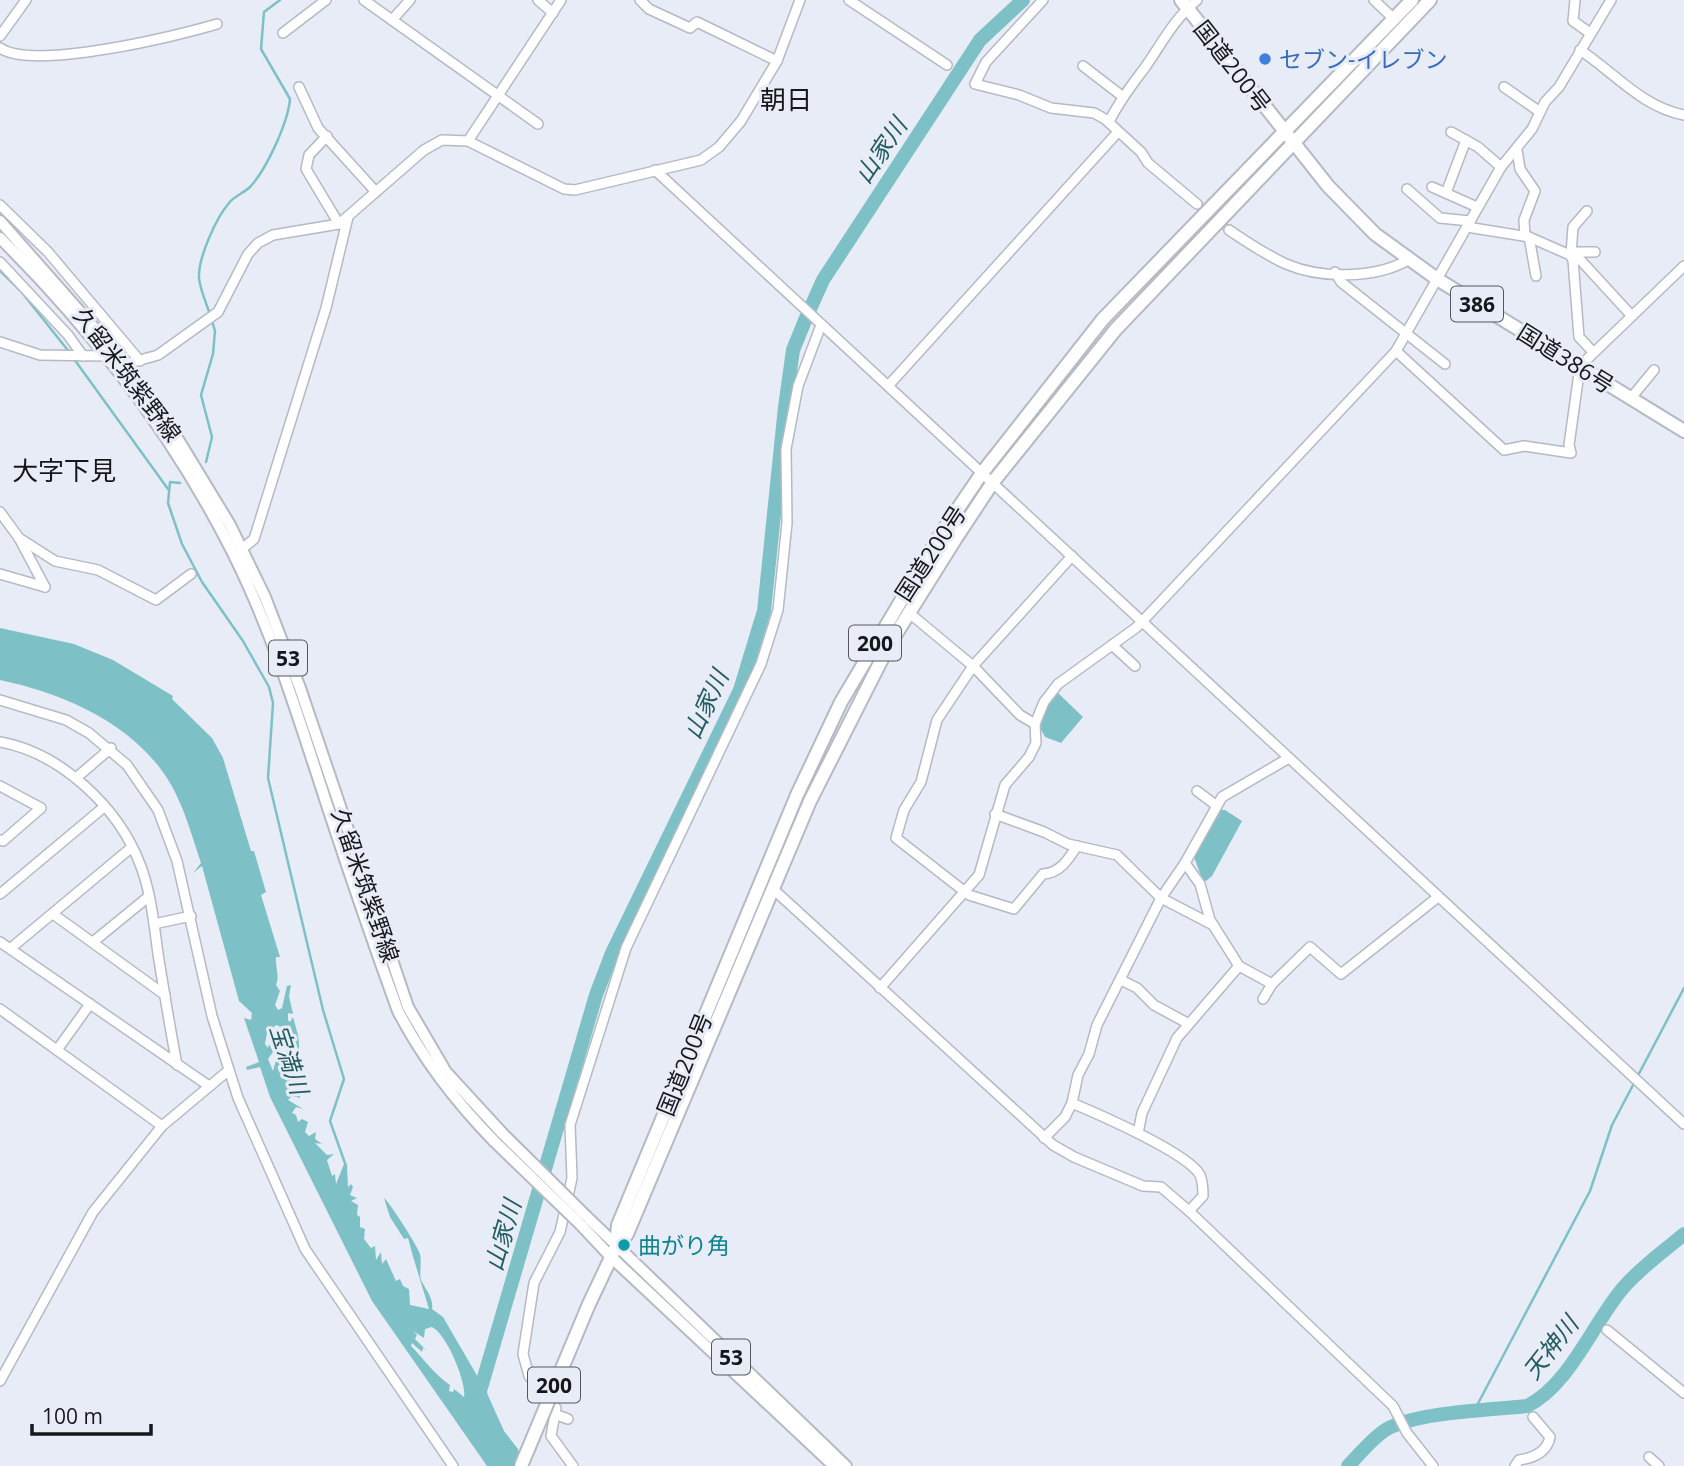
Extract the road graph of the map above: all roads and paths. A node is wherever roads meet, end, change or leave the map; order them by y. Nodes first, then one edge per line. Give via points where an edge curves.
1 (26, 0) edge
2 (326, 0) edge
3 (364, 0) edge
4 (410, 0) edge
5 (538, 0) edge
6 (561, 0) edge
7 (640, 0) edge
8 (800, 0) edge
9 (849, 0) edge
10 (1043, 0) edge
11 (1374, 0) edge
12 (1412, 0) edge
13 (1430, 0) edge
14 (1575, 0) edge
15 (1611, 0) edge
16 (1188, 3) edge
17 (553, 13) junction
18 (1394, 19) junction
19 (392, 20) junction
20 (217, 24) dead end
21 (284, 33) dead end
22 (1590, 33) junction
23 (0, 36) edge
24 (0, 48) edge
25 (1580, 50) junction
26 (777, 61) junction
27 (947, 65) dead end
28 (1083, 66) dead end
29 (1504, 87) dead end
30 (299, 88) dead end
31 (497, 95) junction
32 (1122, 96) junction
33 (1541, 112) junction
34 (1684, 115) edge
35 (1109, 122) junction
36 (538, 124) dead end
37 (1286, 131) junction
38 (1451, 132) dead end
39 (1117, 133) junction
40 (327, 136) junction
41 (1466, 140) junction
42 (468, 141) junction
43 (1296, 145) junction
44 (1517, 150) junction
45 (1501, 167) junction
46 (655, 170) junction
47 (1432, 187) dead end
48 (1407, 190) dead end
49 (376, 192) junction
50 (1446, 193) junction
51 (1197, 204) tunnel mouth
52 (0, 205) edge
53 (1477, 207) junction
54 (1587, 211) dead end
55 (348, 217) junction
56 (0, 221) edge
57 (339, 224) junction
58 (1469, 224) junction
59 (1229, 230) tunnel mouth
60 (1527, 237) junction
61 (0, 239) edge
62 (1595, 252) dead end
63 (1572, 254) junction
64 (1408, 260) junction
65 (0, 262) edge
66 (1684, 266) edge
67 (1335, 272) junction
68 (1536, 276) dead end
69 (1437, 279) junction
70 (1631, 315) junction
71 (821, 326) junction
72 (1408, 333) junction
73 (0, 342) edge
74 (1396, 351) junction
75 (1592, 351) junction
76 (83, 356) junction
77 (106, 356) junction
78 (140, 361) junction
79 (126, 364) junction
80 (1445, 364) dead end
81 (1580, 366) junction
82 (1654, 370) dead end
83 (888, 386) junction
84 (1631, 398) junction
85 (1684, 431) edge
86 (982, 472) junction
87 (993, 482) junction
88 (0, 512) edge
89 (19, 538) junction
90 (243, 548) junction
91 (1072, 556) junction
92 (0, 574) edge
93 (191, 574) dead end
94 (908, 612) junction
95 (1142, 621) junction
96 (1112, 645) junction
97 (973, 666) junction
98 (1135, 666) dead end
99 (0, 700) edge
100 (1035, 724) junction
101 (0, 742) edge
102 (111, 748) junction
103 (1289, 758) junction
104 (76, 778) junction
105 (0, 786) edge
106 (1197, 792) dead end
107 (1217, 806) junction
108 (104, 807) junction
109 (995, 814) junction
110 (0, 840) edge
111 (1077, 846) junction
112 (132, 847) junction
113 (1185, 863) junction
114 (772, 888) junction
115 (965, 892) junction
116 (0, 894) edge
117 (148, 897) junction
118 (1438, 897) junction
119 (1161, 898) junction
120 (53, 914) junction
121 (191, 916) junction
122 (154, 924) junction
123 (1213, 925) junction
124 (93, 942) junction
125 (0, 943) edge
126 (11, 948) junction
127 (1239, 966) junction
128 (1121, 980) junction
129 (1272, 984) junction
130 (880, 988) junction
131 (165, 995) junction
132 (1263, 999) dead end
133 (90, 1004) junction
134 (0, 1009) edge
135 (1189, 1024) junction
136 (57, 1050) junction
137 (177, 1065) junction
138 (229, 1070) junction
139 (209, 1086) junction
140 (1072, 1103) junction
141 (1684, 1124) edge
142 (162, 1126) junction
143 (1138, 1133) junction
144 (498, 1137) junction
145 (1044, 1138) junction
146 (1189, 1211) junction
147 (614, 1252) junction
148 (1607, 1330) dead end
149 (0, 1381) edge
150 (1684, 1393) edge
151 (557, 1415) junction
152 (1533, 1417) dead end
153 (568, 1419) dead end
154 (1649, 1457) dead end
155 (453, 1466) edge
156 (521, 1466) edge
157 (573, 1466) edge
158 (834, 1466) edge
159 (846, 1466) edge
160 (1433, 1466) edge
161 (1515, 1466) edge
162 (1659, 1466) edge

1 - 23 street
2 - 21 street
3 - 19 street
4 - 19 street
5 - 17 street
6 - 17 street
7 - 26 street via 690,28 697,22
8 - 26 street
9 - 27 street
10 - 35 street via 986,62 975,84 1051,108 1094,113
11 - 18 street
12 - 18 highway, 200
13 - 43 highway, 国道200号 / 200
14 - 22 street via 1573,21
15 - 22 street
16 - 32 street
16 - 37 highway, 国道200号
17 - 31 street
18 - 37 highway, 200
19 - 31 street
20 - 24 street via 160,41 68,53 9,55
22 - 25 street
25 - 33 street
25 - 34 street via 1645,102
26 - 46 street via 741,121 719,147 701,160
28 - 32 street
29 - 33 street
30 - 40 street via 318,128
31 - 36 street
31 - 42 street
32 - 35 street
33 - 44 street
35 - 39 street
37 - 43 highway, 国道200号
37 - 86 highway, 国道200号 / 200 via 1103,319
38 - 41 street
39 - 51 street
39 - 83 street
40 - 49 street
40 - 57 street via 309,155 306,169
41 - 45 street
41 - 50 street
42 - 46 street via 564,189 587,189
42 - 49 street via 442,140
43 - 64 highway, 国道386号 / 386 via 1349,210
43 - 87 highway, 国道200号 / 200 via 1116,329
44 - 45 street
44 - 60 street via 1520,169 1535,191 1524,219
45 - 53 street
46 - 71 street
47 - 50 street
48 - 58 street via 1440,218
49 - 55 street
50 - 53 street
52 - 78 street via 48,251
53 - 58 street
54 - 63 street via 1573,227
55 - 57 street
55 - 90 street via 326,307 254,539
56 - 79 main road, 久留米筑紫野線 / 53
57 - 78 street via 273,234 258,243 218,312 158,355
58 - 60 street
58 - 69 street
59 - 67 street via 1284,263
60 - 63 street
60 - 68 street
61 - 77 main road, 久留米筑紫野線 / 53
62 - 63 street
63 - 70 street
63 - 75 street via 1578,337
64 - 67 street via 1370,275
64 - 69 highway, 国道386号 / 386
65 - 76 street
66 - 70 street
67 - 72 street via 1341,282
69 - 72 street
69 - 81 highway, 国道386号 / 386
70 - 75 street
71 - 83 street
71 - 151 street via 798,386 786,449 787,523 778,610 761,663 626,948 570,1125 572,1178 560,1232 534,1283 523,1354 524,1367
72 - 74 street
72 - 80 street
73 - 76 street via 40,355
74 - 81 street via 1504,450 1524,446 1571,453
74 - 95 street
75 - 81 street
76 - 77 street
77 - 144 main road, 久留米筑紫野線 / 53 via 207,504 247,583 273,644 398,1011 419,1053 440,1081
78 - 79 street
79 - 90 main road, 久留米筑紫野線 / 53 via 213,493
81 - 84 highway, 国道386号 / 386
82 - 84 street
83 - 86 street
84 - 85 highway, 国道386号 / 386
86 - 87 street
86 - 147 highway, 国道200号 / 200 via 896,605 841,702 797,795 618,1225
87 - 91 street
87 - 94 highway, 国道200号 / 200
88 - 89 street
89 - 92 street via 45,587
89 - 93 street via 55,561 98,570 156,600
90 - 144 main road, 久留米筑紫野線 / 53 via 300,688 408,1007 428,1046
91 - 95 street
91 - 97 street
94 - 97 street
94 - 114 highway, 国道200号 / 200 via 853,712
95 - 96 street
95 - 103 street
96 - 98 street
96 - 100 street via 1058,684
97 - 100 street via 1020,715
97 - 115 street via 937,720 921,782 904,810 896,838
99 - 102 street via 66,720
100 - 109 street via 1036,743 1005,785
101 - 104 street via 43,757
102 - 104 street
102 - 121 street via 158,810
103 - 107 street via 1222,797
103 - 118 street
104 - 108 street
105 - 110 street via 41,808
106 - 107 street
107 - 113 street
108 - 112 street
108 - 116 street
109 - 111 street
109 - 115 street via 979,875
111 - 115 street via 1066,863 1043,874 1014,909
111 - 119 street via 1117,855
112 - 117 street
112 - 120 street
113 - 119 street
113 - 123 street via 1200,884
114 - 130 street
114 - 147 highway, 国道200号 / 200 via 627,1234
115 - 130 street
117 - 122 street
117 - 124 street
118 - 129 street via 1341,974 1310,947
118 - 141 street
119 - 123 street
119 - 128 street
120 - 124 street
120 - 126 street
121 - 122 street
121 - 138 street via 212,1016
122 - 131 street
123 - 127 street
124 - 131 street
125 - 126 street
126 - 133 street
127 - 129 street
127 - 135 street
128 - 135 street
128 - 140 street via 1097,1025
129 - 132 street
130 - 145 street
131 - 137 street
133 - 136 street
133 - 137 street
134 - 136 street
135 - 143 street via 1166,1057
136 - 142 street
137 - 139 street
138 - 139 street
138 - 155 street via 305,1249
139 - 142 street
140 - 143 street
140 - 145 street
142 - 149 street via 93,1212
143 - 146 street via 1199,1174 1203,1196
144 - 147 main road, 久留米筑紫野線 / 53, bridge
145 - 146 street via 1074,1157 1143,1186 1161,1187
146 - 160 street via 1393,1406
147 - 156 highway, 国道200号 / 200, bridge
147 - 158 main road, 久留米筑紫野線 / 53
147 - 159 main road, 久留米筑紫野線 / 53
148 - 150 street
151 - 153 street
151 - 157 street via 551,1436
152 - 161 street via 1550,1441 1538,1455 1519,1460
154 - 162 street

